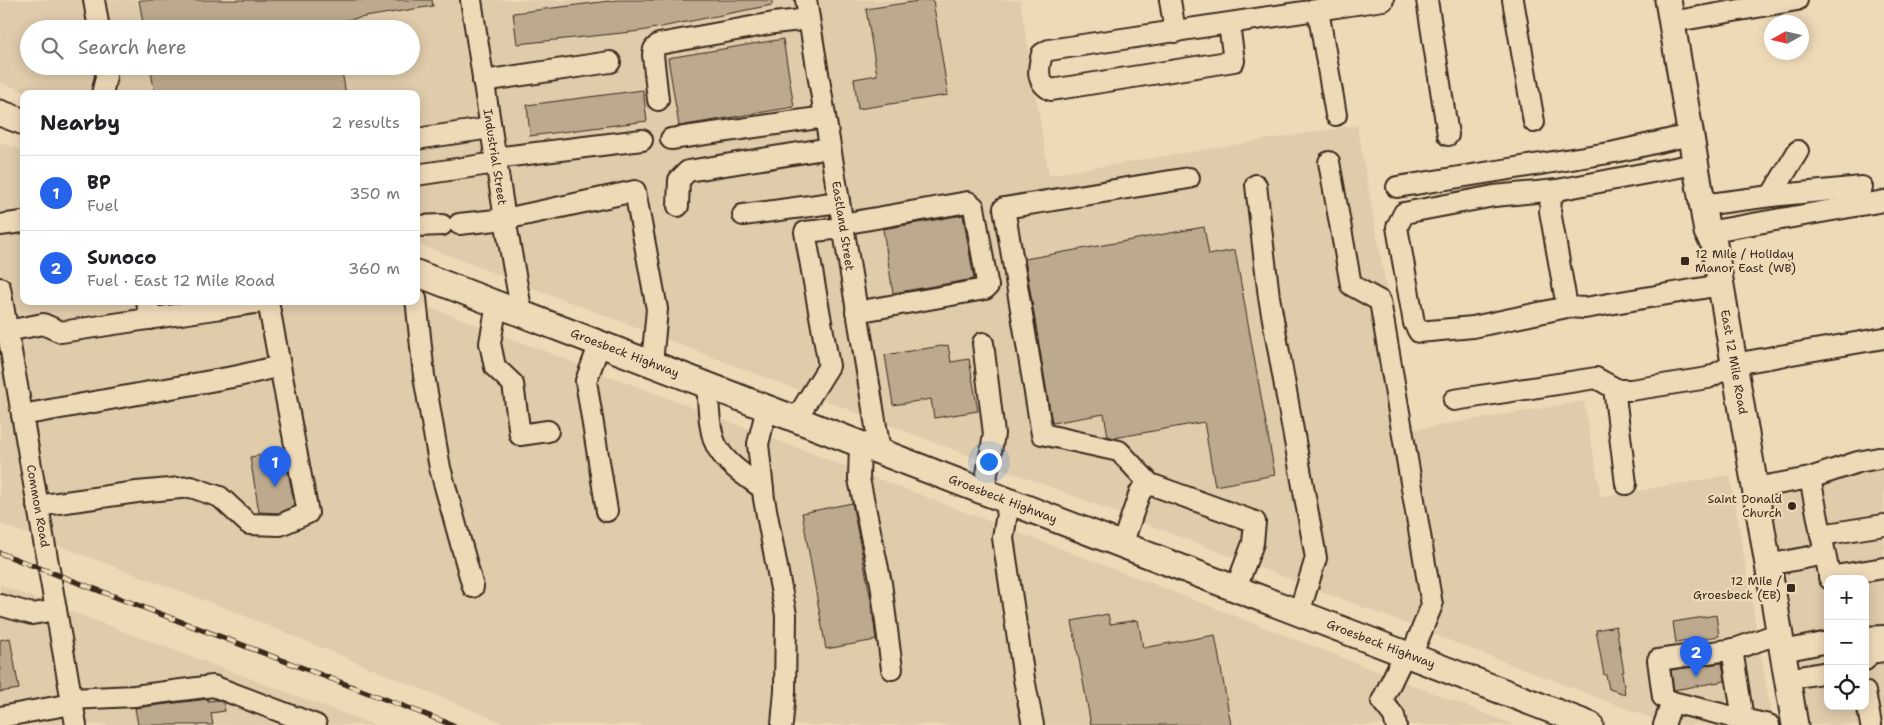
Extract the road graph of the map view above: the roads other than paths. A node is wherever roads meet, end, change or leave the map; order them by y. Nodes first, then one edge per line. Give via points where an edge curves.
1 (94, 0) edge
2 (471, 0) edge
3 (1170, 0) edge
4 (1383, 0) edge
5 (1426, 0) edge
6 (1513, 0) edge
7 (1797, 0) edge
8 (1306, 8) edge
9 (808, 9) edge
10 (1669, 11) edge
11 (97, 20) edge
12 (1229, 24) junction
13 (1176, 32) junction
14 (610, 62) dead end
15 (106, 75) edge
16 (483, 80) junction
17 (103, 90) edge
18 (658, 100) dead end
19 (0, 113) edge
20 (1336, 116) dead end
21 (825, 117) junction
22 (20, 120) edge
23 (1534, 122) dead end
24 (491, 128) junction
25 (1448, 135) dead end
26 (1690, 135) junction
27 (420, 137) edge
28 (671, 139) dead end
29 (642, 140) dead end
30 (830, 148) junction
31 (1798, 151) dead end
32 (496, 161) junction
33 (1329, 162) dead end
34 (1695, 164) junction
35 (420, 174) edge
36 (1189, 178) dead end
37 (1256, 185) dead end
38 (1397, 187) dead end
39 (1862, 187) dead end
40 (1557, 190) junction
41 (1771, 196) junction
42 (1884, 201) edge
43 (839, 202) junction
44 (1702, 205) junction
45 (678, 206) dead end
46 (743, 215) dead end
47 (505, 219) junction
48 (20, 222) edge
49 (0, 226) edge
50 (420, 226) edge
51 (843, 226) junction
52 (1707, 232) junction
53 (420, 275) edge
54 (1720, 285) junction
55 (1, 296) edge
56 (497, 304) junction
57 (215, 305) edge
58 (269, 305) edge
59 (417, 305) edge
60 (1567, 307) junction
61 (149, 310) edge
62 (856, 312) junction
63 (522, 314) junction
64 (7, 331) junction
65 (1884, 338) edge
66 (983, 343) dead end
67 (600, 344) junction
68 (652, 364) junction
69 (1734, 364) junction
70 (280, 366) junction
71 (7, 367) edge
72 (707, 385) junction
73 (1614, 388) junction
74 (1454, 400) dead end
75 (767, 408) junction
76 (22, 415) junction
77 (796, 419) junction
78 (548, 431) dead end
79 (870, 447) junction
80 (1884, 457) edge
81 (1810, 478) junction
82 (1150, 484) junction
83 (1626, 484) dead end
84 (1755, 488) junction
85 (763, 489) junction
86 (984, 491) junction
87 (1009, 501) junction
88 (38, 506) junction
89 (607, 511) dead end
90 (1884, 525) edge
91 (1122, 545) junction
92 (1823, 545) junction
93 (1768, 565) junction
94 (1884, 568) edge
95 (1829, 575) edge
96 (1846, 575) edge
97 (473, 587) dead end
98 (1236, 588) junction
99 (0, 605) edge
100 (56, 610) junction
101 (1299, 613) junction
102 (1884, 636) edge
103 (1869, 637) edge
104 (1781, 642) junction
105 (1824, 642) edge
106 (1732, 649) junction
107 (1884, 651) edge
108 (1869, 653) edge
109 (1408, 655) junction
110 (892, 669) dead end
111 (1824, 673) edge
112 (1787, 678) junction
113 (72, 701) junction
114 (1672, 702) junction
115 (1868, 710) edge
116 (0, 717) edge
117 (1735, 720) edge
118 (782, 724) edge
119 (76, 725) edge
120 (316, 725) edge
121 (1033, 725) edge
122 (1396, 725) edge
123 (1590, 725) edge
124 (1664, 725) edge
125 (1769, 725) edge
126 (1795, 725) edge
127 (1871, 725) edge

1 - 11 street
2 - 16 street, Industrial Street
3 - 13 street
4 - 8 street
5 - 25 street
6 - 23 street
7 - 10 street
8 - 12 street
8 - 20 street
9 - 18 street via 774,23 659,44 653,55
9 - 21 street, Eastland Street
10 - 26 main road, East 12 Mile Road
12 - 13 street
12 - 13 street via 1234,61 1051,90 1044,86 1040,77 1042,54 1049,50
14 - 16 street
15 - 17 street
16 - 24 street, Industrial Street
19 - 22 main road
21 - 28 street
21 - 30 street, Eastland Street
24 - 27 street
24 - 32 street, Industrial Street
26 - 34 main road, East 12 Mile Road
26 - 38 street via 1615,152
29 - 32 street
30 - 43 street, Eastland Street
30 - 45 street via 688,171 680,180
31 - 41 street
32 - 35 street
32 - 47 street, Industrial Street
33 - 109 street via 1351,285 1380,301 1432,605
34 - 40 street
34 - 44 main road, East 12 Mile Road
36 - 82 street via 1004,208 1042,434 1119,452
37 - 101 street via 1269,297 1316,558
39 - 41 street
40 - 60 street via 1551,198 1550,211
40 - 60 street via 1494,196 1404,213 1397,227 1414,323 1419,332 1473,327
41 - 44 street
42 - 52 street
43 - 46 street
43 - 51 street, Eastland Street
44 - 52 main road, East 12 Mile Road
47 - 50 street
47 - 63 street, Industrial Street
47 - 68 street via 635,191 658,309
48 - 49 street
51 - 62 street, Eastland Street
51 - 62 street via 968,202 974,206 988,286
51 - 77 street via 805,232 829,366
52 - 54 main road, East 12 Mile Road via 1714,244
53 - 56 main road, Groesbeck Highway
54 - 60 street via 1585,308
54 - 69 main road, East 12 Mile Road
55 - 64 street, Common Road
56 - 63 main road, Groesbeck Highway
56 - 78 street via 490,344 495,367 513,384 520,435
57 - 61 street
58 - 70 street
59 - 97 street via 424,376 440,468
61 - 64 street via 61,332 43,324
62 - 79 street, Eastland Street
63 - 67 main road, Groesbeck Highway
64 - 71 street, Common Road
65 - 69 street
66 - 86 street via 994,434
67 - 68 main road, Groesbeck Highway
67 - 89 street via 586,381
68 - 72 main road, Groesbeck Highway
69 - 73 street via 1708,378 1631,390
69 - 84 main road, East 12 Mile Road
70 - 76 street
70 - 88 street via 308,513 280,525 249,524 220,497 191,487
71 - 76 street, Common Road
72 - 75 main road, Groesbeck Highway
72 - 85 street via 710,422 718,450
73 - 74 street via 1596,378
73 - 83 street
75 - 77 main road, Groesbeck Highway
75 - 85 street via 758,444
76 - 88 street, Common Road
77 - 79 main road, Groesbeck Highway
79 - 86 main road, Groesbeck Highway
79 - 110 street, Eastland Street via 859,479 881,583
80 - 81 street
81 - 84 street
81 - 92 street
82 - 91 street via 1140,492
82 - 98 street via 1255,522 1253,543
84 - 93 main road, East 12 Mile Road
85 - 118 street via 786,615
86 - 87 main road, Groesbeck Highway
87 - 91 main road, Groesbeck Highway
87 - 121 street via 1003,538
88 - 100 street, Common Road
90 - 92 street
91 - 98 main road, Groesbeck Highway
92 - 93 street
92 - 95 street
93 - 104 main road, East 12 Mile Road
94 - 96 street
98 - 101 main road, Groesbeck Highway
99 - 100 street via 32,614
100 - 113 street, Common Road
101 - 109 main road, Groesbeck Highway
102 - 103 street
104 - 105 street
104 - 106 street
104 - 112 main road, East 12 Mile Road
106 - 114 street via 1658,660 1663,696
106 - 117 street
107 - 108 street
109 - 122 street via 1382,701 1394,716
109 - 123 main road, Groesbeck Highway
111 - 112 street
112 - 126 main road, East 12 Mile Road
113 - 116 street
113 - 119 street, Common Road
113 - 120 street via 213,686
114 - 117 street
114 - 124 street
115 - 127 street
117 - 125 street

